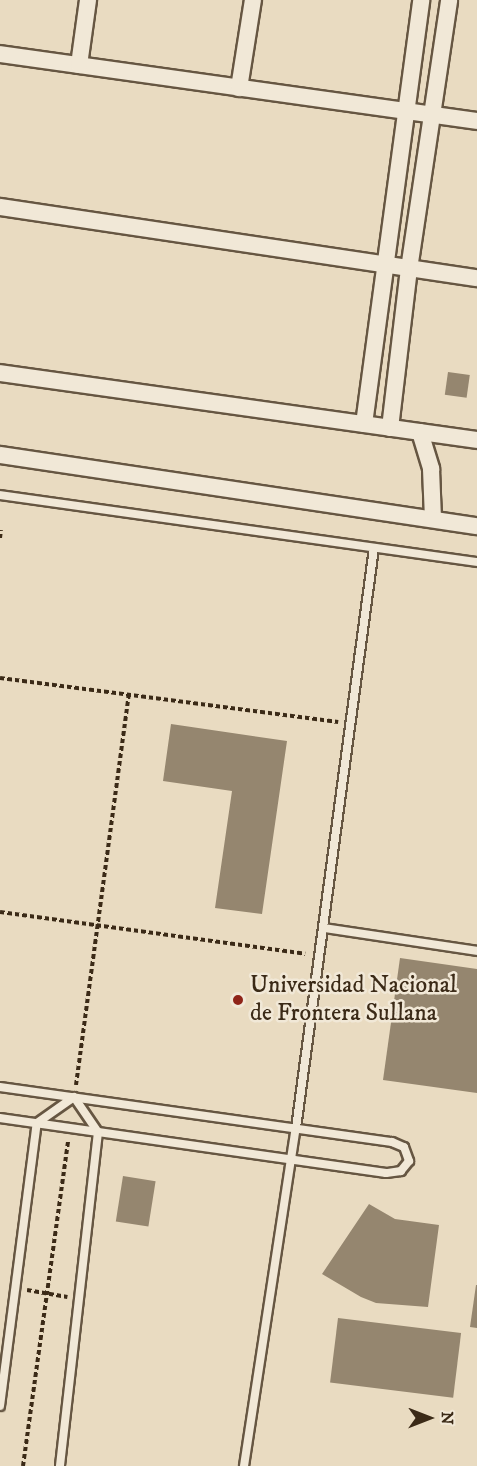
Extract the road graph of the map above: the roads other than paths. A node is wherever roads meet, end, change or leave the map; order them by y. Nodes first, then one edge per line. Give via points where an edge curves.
1 (88, 0) edge
2 (253, 0) edge
3 (421, 0) edge
4 (449, 0) edge
5 (0, 54) edge
6 (79, 65) junction
7 (239, 88) junction
8 (405, 111) junction
9 (433, 115) junction
10 (477, 121) edge
11 (0, 207) edge
12 (384, 265) junction
13 (410, 269) junction
14 (477, 278) edge
15 (0, 373) edge
16 (363, 424) junction
17 (390, 428) junction
18 (420, 432) junction
19 (477, 440) edge
20 (0, 455) edge
21 (0, 495) edge
22 (433, 519) junction
23 (477, 525) edge
24 (374, 548) junction
25 (477, 562) edge
26 (324, 928) junction
27 (477, 951) edge
28 (0, 1087) edge
29 (74, 1097) junction
30 (0, 1118) edge
31 (37, 1123) junction
32 (296, 1128) junction
33 (98, 1132) junction
34 (291, 1160) junction
35 (0, 1406) edge
36 (60, 1466) edge
37 (244, 1466) edge

1 - 6 street
2 - 7 street
3 - 8 street
4 - 9 street
5 - 6 street
6 - 7 street
7 - 8 street
8 - 9 street
8 - 12 street
9 - 10 street
9 - 13 street
11 - 12 street
12 - 13 street
12 - 16 street
13 - 14 street
13 - 17 street
15 - 16 street
16 - 17 street
17 - 18 street
18 - 19 street
18 - 22 street via 431,469
20 - 22 street
21 - 24 lane
22 - 23 street
24 - 25 lane
24 - 26 lane
26 - 27 lane
26 - 32 lane
28 - 29 lane
29 - 31 lane
29 - 32 lane
29 - 33 lane
30 - 31 lane
31 - 33 lane
31 - 35 lane
32 - 34 lane
32 - 34 lane via 392,1142 404,1147 409,1161 401,1171 386,1173
33 - 34 lane
33 - 36 lane
34 - 37 lane

